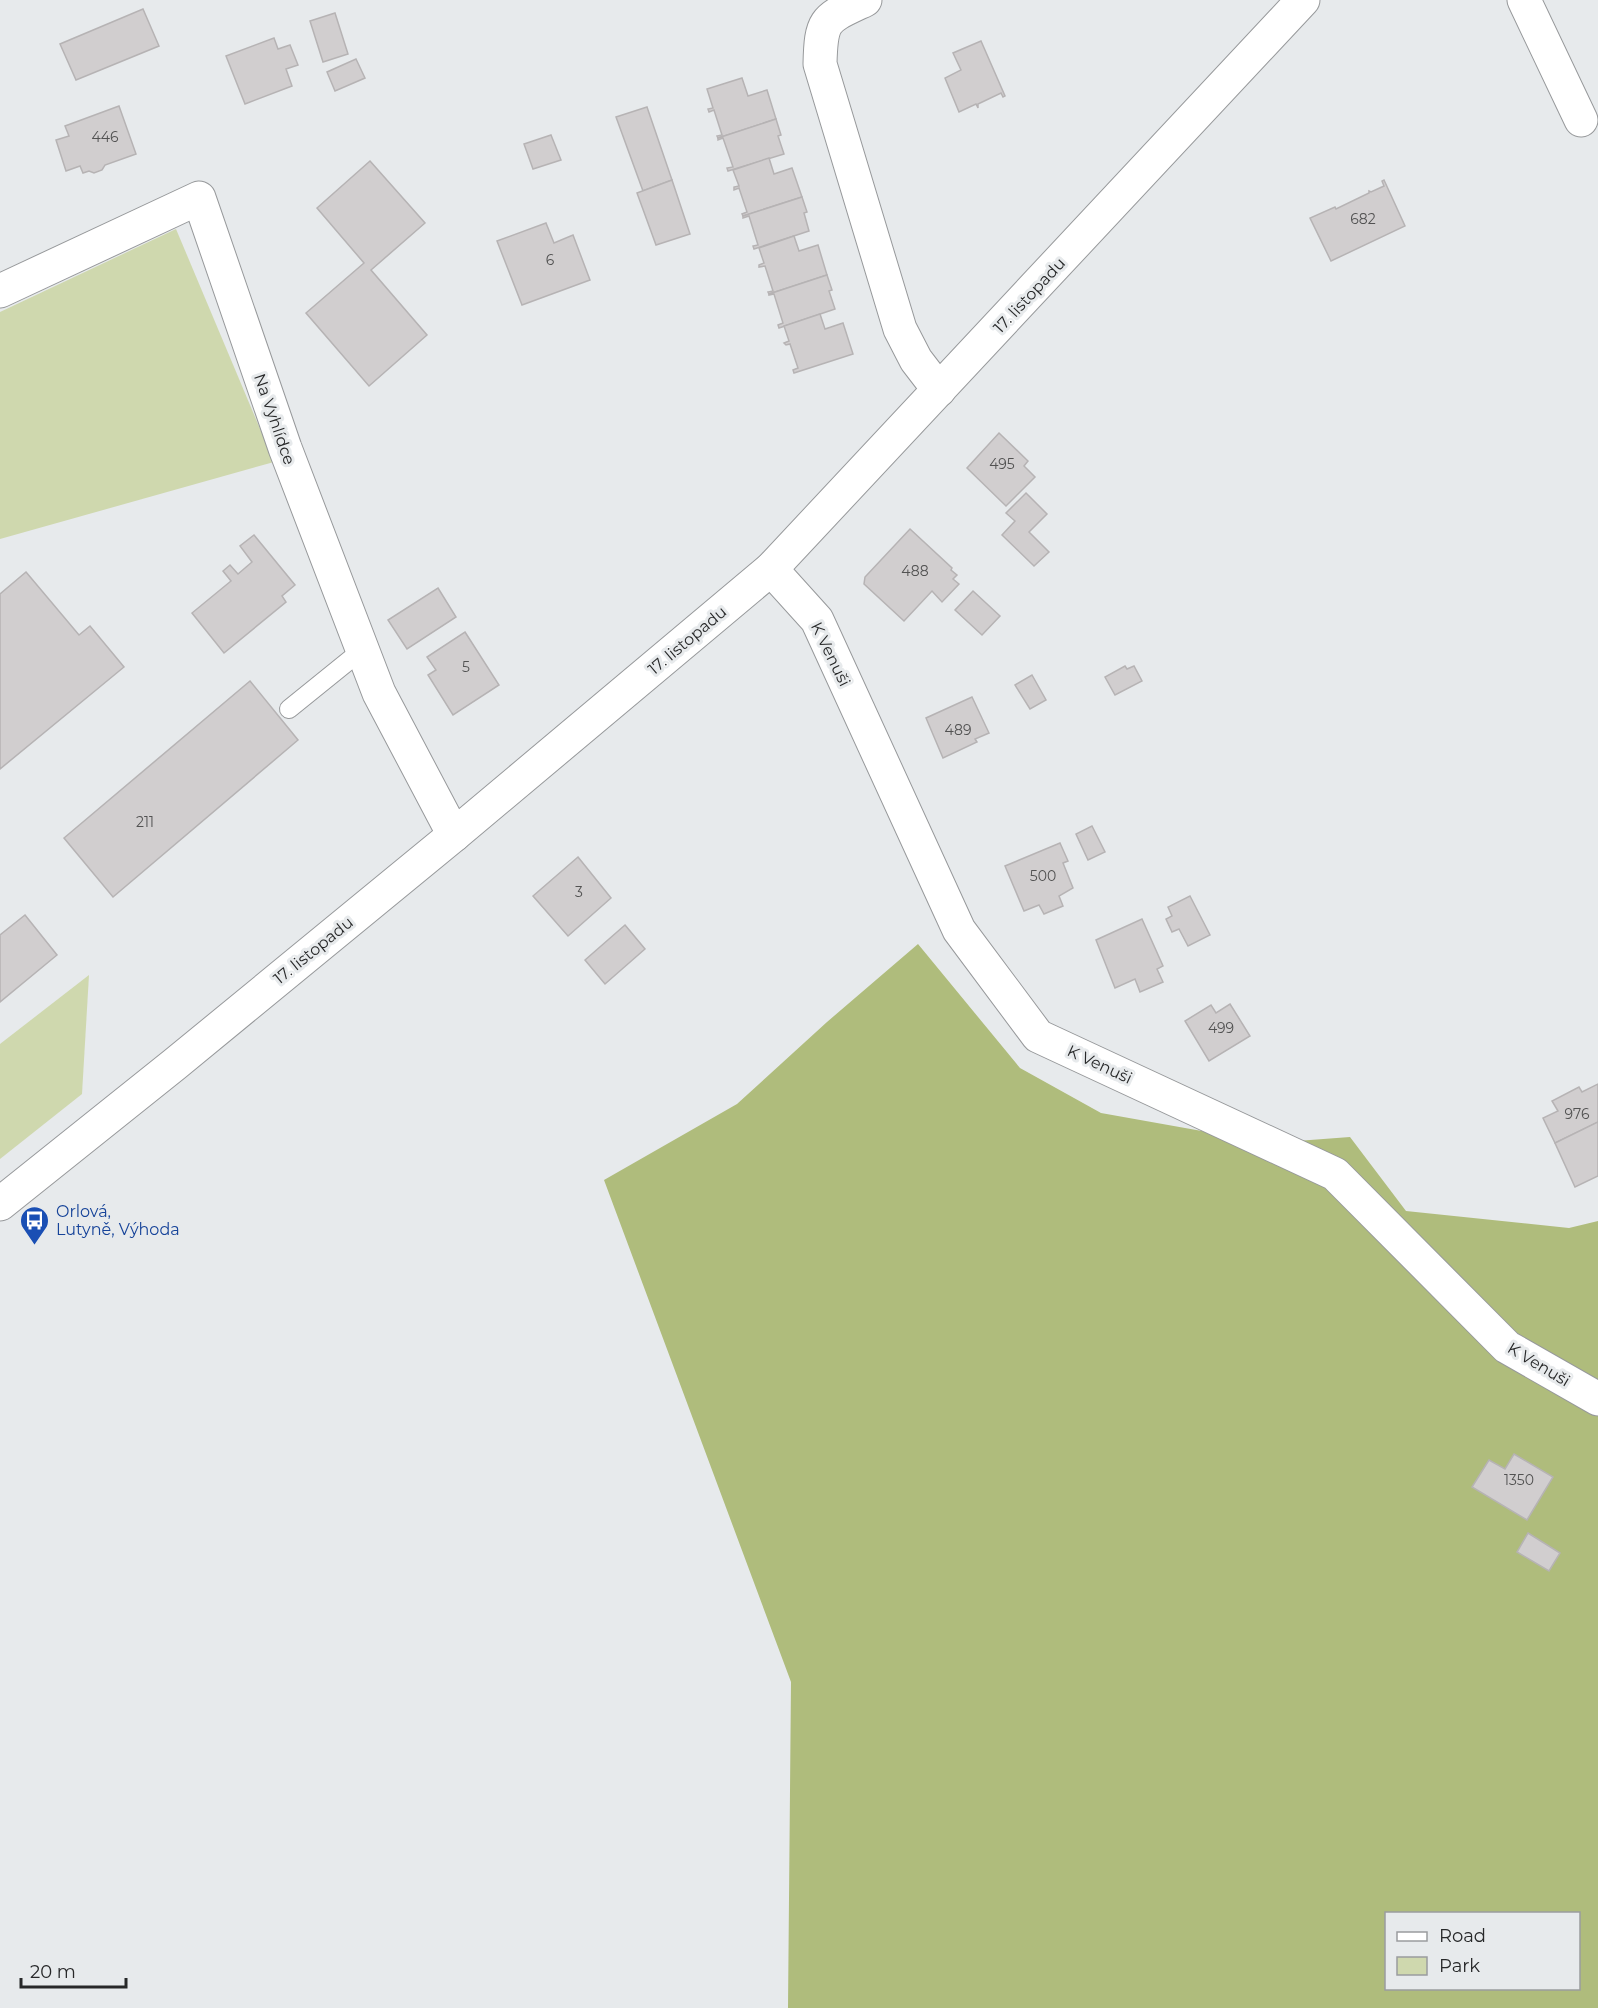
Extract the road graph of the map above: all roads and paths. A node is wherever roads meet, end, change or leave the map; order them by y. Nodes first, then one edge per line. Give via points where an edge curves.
1 (865, 0) edge
2 (1303, 0) edge
3 (1524, 0) edge
4 (1581, 120) dead end
5 (0, 291) edge
6 (939, 390) junction
7 (771, 569) junction
8 (362, 650) junction
9 (289, 709) dead end
10 (454, 835) junction
11 (0, 1203) edge
12 (1598, 1399) edge

1 - 6 street via 828,20 820,36 820,64 900,329 916,360
2 - 6 street, 17. listopadu
3 - 4 street
5 - 8 street, Na Vyhlídce via 199,198 285,448
6 - 7 street, 17. listopadu
7 - 10 street, 17. listopadu
7 - 12 street, K Venuši via 817,620 959,930 1038,1036 1335,1174 1507,1347
8 - 9 lane
8 - 10 street, Na Vyhlídce via 379,693
10 - 11 street, 17. listopadu

